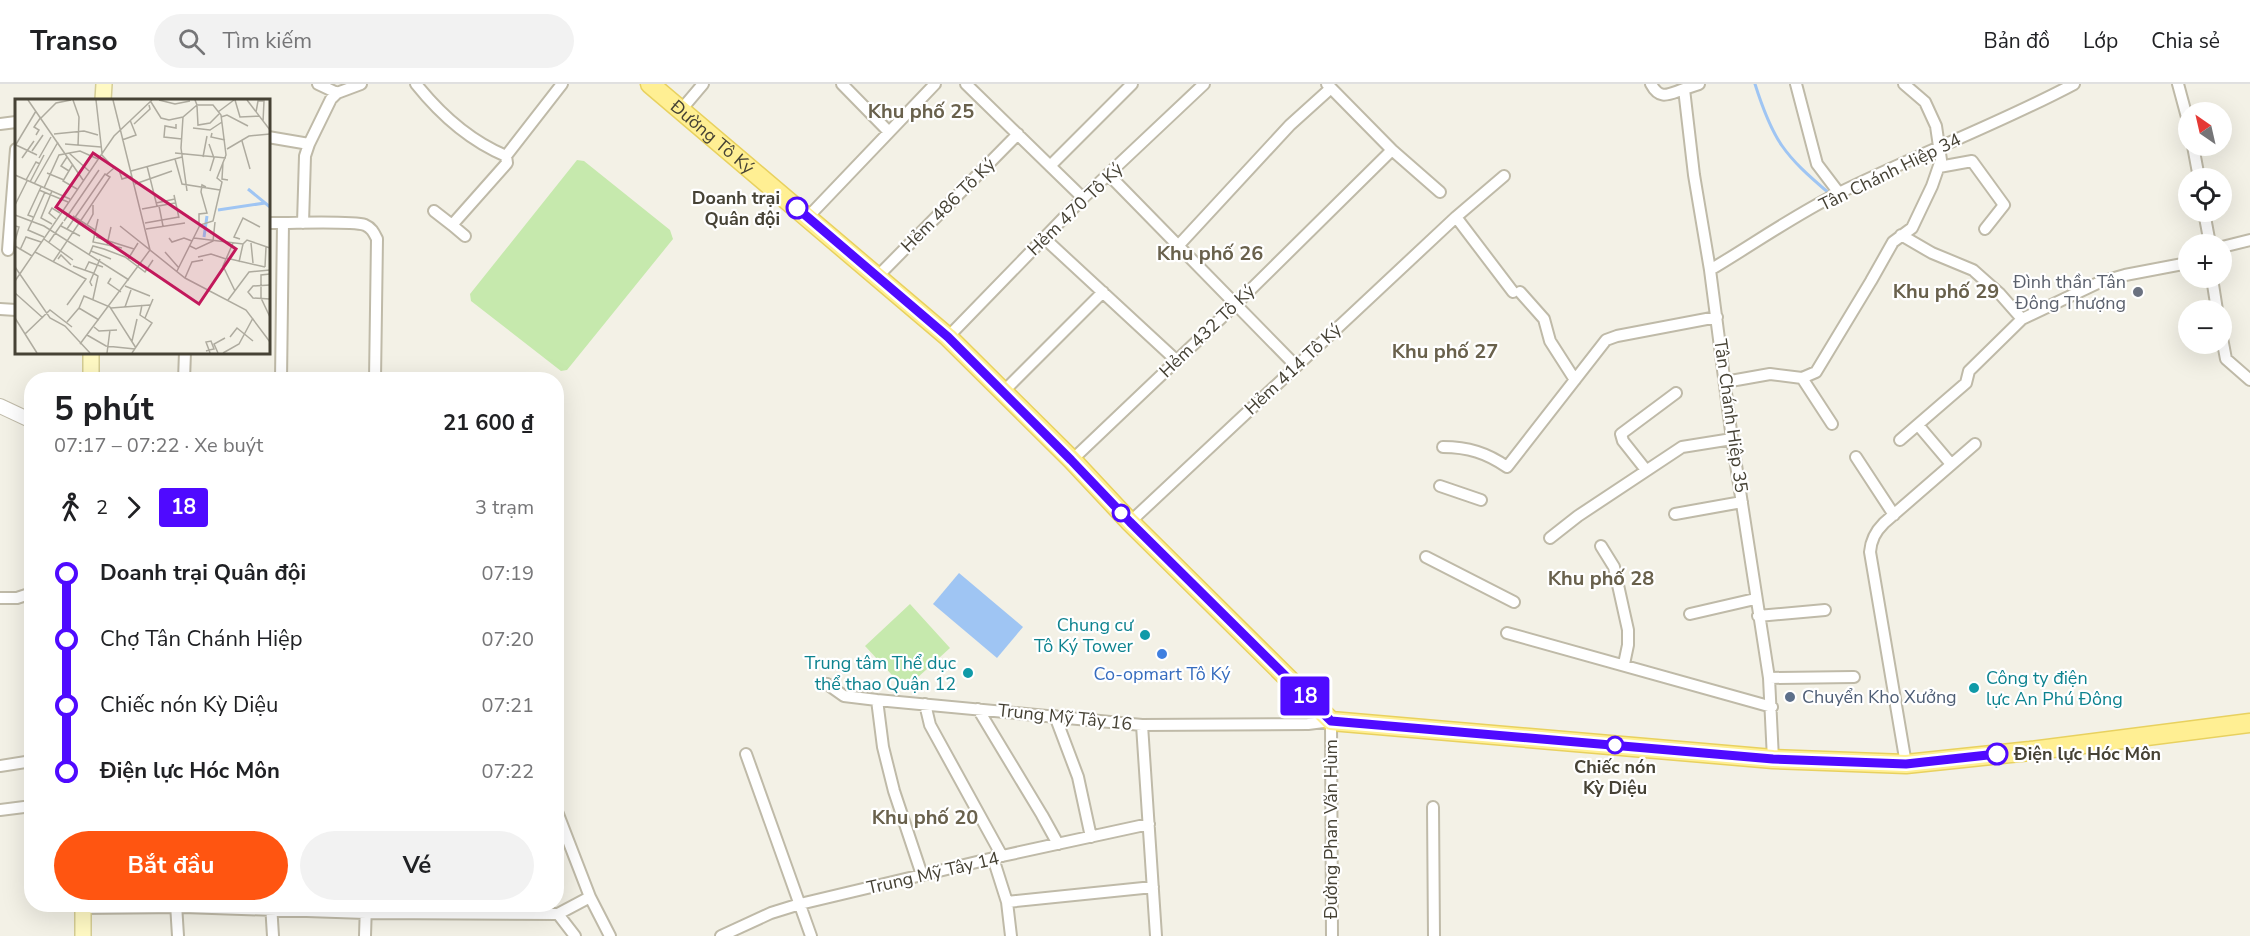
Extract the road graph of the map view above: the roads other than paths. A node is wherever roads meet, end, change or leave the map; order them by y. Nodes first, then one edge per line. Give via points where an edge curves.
1 (104, 84) edge
2 (318, 84) edge
3 (361, 84) edge
4 (416, 84) edge
5 (562, 84) edge
6 (650, 84) edge
7 (703, 84) edge
8 (842, 84) edge
9 (935, 84) edge
10 (966, 84) edge
11 (1132, 84) edge
12 (1204, 84) edge
13 (1651, 84) edge
14 (1699, 84) edge
15 (1796, 84) edge
16 (1904, 84) edge
17 (2074, 84) edge
18 (2178, 84) edge
19 (1329, 86) edge
20 (1684, 90) junction
21 (337, 93) junction
22 (103, 99) edge
23 (2183, 102) edge
24 (681, 110) junction
25 (15, 123) edge
26 (0, 124) edge
27 (888, 130) junction
28 (1018, 134) junction
29 (270, 137) edge
30 (309, 144) junction
31 (1940, 146) junction
32 (1392, 150) junction
33 (506, 156) junction
34 (1050, 166) junction
35 (1939, 166) junction
36 (1109, 175) junction
37 (1504, 176) dead end
38 (15, 177) edge
39 (1440, 192) dead end
40 (1839, 193) junction
41 (1083, 198) junction
42 (434, 211) dead end
43 (808, 217) junction
44 (1456, 217) junction
45 (270, 223) edge
46 (283, 223) junction
47 (303, 223) junction
48 (452, 225) junction
49 (1985, 229) dead end
50 (465, 236) dead end
51 (1901, 236) junction
52 (1044, 238) junction
53 (2250, 240) edge
54 (2232, 244) edge
55 (1178, 246) junction
56 (8, 250) edge
57 (2178, 265) edge
58 (1710, 270) junction
59 (878, 276) junction
60 (1103, 292) junction
61 (1235, 305) junction
62 (0, 309) edge
63 (15, 310) edge
64 (1717, 317) junction
65 (2022, 319) junction
66 (948, 337) junction
67 (91, 354) edge
68 (185, 354) edge
69 (2225, 354) edge
70 (1177, 361) junction
71 (1296, 366) junction
72 (90, 372) edge
73 (184, 372) edge
74 (281, 372) edge
75 (375, 372) edge
76 (1802, 378) junction
77 (1575, 380) junction
78 (2250, 380) edge
79 (1725, 382) junction
80 (1003, 392) junction
81 (1676, 393) dead end
82 (0, 406) edge
83 (24, 417) edge
84 (1832, 424) dead end
85 (1918, 425) junction
86 (1732, 439) junction
87 (1899, 440) dead end
88 (1975, 444) dead end
89 (1443, 447) dead end
90 (1856, 457) dead end
91 (1071, 460) junction
92 (1952, 465) junction
93 (1646, 470) junction
94 (1440, 486) dead end
95 (1481, 500) dead end
96 (1742, 502) junction
97 (1675, 514) dead end
98 (1894, 515) junction
99 (1130, 522) junction
100 (1550, 538) dead end
101 (1601, 546) dead end
102 (1426, 557) dead end
103 (24, 596) edge
104 (0, 598) edge
105 (1755, 599) junction
106 (1514, 602) dead end
107 (1825, 610) dead end
108 (1690, 614) dead end
109 (1758, 616) junction
110 (1507, 633) dead end
111 (1624, 664) junction
112 (1854, 676) dead end
113 (1769, 678) junction
114 (826, 684) dead end
115 (877, 700) junction
116 (925, 704) junction
117 (1772, 707) junction
118 (978, 709) junction
119 (1055, 716) junction
120 (1331, 721) junction
121 (2250, 723) edge
122 (1142, 725) junction
123 (746, 754) dead end
124 (1773, 759) junction
125 (24, 762) edge
126 (1906, 764) junction
127 (0, 766) edge
128 (24, 807) edge
129 (1433, 807) dead end
130 (0, 810) edge
131 (1149, 824) junction
132 (564, 830) edge
133 (1091, 837) junction
134 (1058, 844) junction
135 (998, 857) junction
136 (922, 875) junction
137 (1153, 887) junction
138 (590, 897) junction
139 (1007, 902) junction
140 (800, 904) junction
141 (564, 911) edge
142 (83, 912) edge
143 (177, 912) edge
144 (271, 912) edge
145 (366, 912) edge
146 (522, 912) edge
147 (562, 912) edge
148 (558, 914) junction
149 (83, 936) edge
150 (178, 936) edge
151 (273, 936) edge
152 (365, 936) edge
153 (575, 936) edge
154 (610, 936) edge
155 (721, 936) edge
156 (811, 936) edge
157 (1011, 936) edge
158 (1156, 936) edge
159 (1332, 936) edge
160 (1434, 936) edge

1 - 22 main road
2 - 21 street
3 - 21 street
4 - 33 street via 437,110 488,148
5 - 33 street
6 - 24 main road, Đường Tô Ký
7 - 24 street
8 - 27 street
9 - 27 street
10 - 28 street
11 - 34 street
12 - 36 street, Hẻm 470 Tô Ký
13 - 20 street via 1662,95
14 - 20 street
15 - 40 street via 1817,164
16 - 31 street via 1925,102
17 - 31 street, Tân Chánh Hiệp 34
18 - 23 street
19 - 32 street
19 - 55 street
20 - 58 street, Tân Chánh Hiệp 35
21 - 30 street
24 - 43 main road, Đường Tô Ký
25 - 26 street
27 - 43 street
28 - 34 street
28 - 59 street, Hẻm 486 Tô Ký
29 - 30 street
30 - 47 street via 305,156
31 - 35 street
31 - 40 street, Tân Chánh Hiệp 34
32 - 39 street
32 - 61 street, Hẻm 432 Tô Ký
33 - 48 street via 507,163
34 - 41 street
35 - 49 street via 1972,161 2004,205
35 - 51 street via 1912,228
36 - 41 street, Hẻm 470 Tô Ký
36 - 55 street
37 - 44 street, Hẻm 414 Tô Ký
38 - 56 street
40 - 58 street, Tân Chánh Hiệp 34
41 - 52 street, Hẻm 470 Tô Ký
42 - 48 street
43 - 59 main road, Đường Tô Ký
44 - 71 street, Hẻm 414 Tô Ký
44 - 77 street via 1544,319 1550,340
45 - 46 street
46 - 47 street
46 - 74 street
47 - 75 street via 364,225 377,239
48 - 50 street
51 - 65 street via 1973,270
51 - 76 street via 1893,242 1821,366
52 - 60 street
52 - 66 street, Hẻm 470 Tô Ký
53 - 54 street
55 - 61 street
57 - 65 street via 2100,282
58 - 64 street, Tân Chánh Hiệp 35
59 - 66 main road, Đường Tô Ký
60 - 70 street
60 - 80 street
61 - 70 street, Hẻm 432 Tô Ký
61 - 71 street
62 - 63 street
64 - 77 street via 1610,338
64 - 79 street, Tân Chánh Hiệp 35
65 - 85 street via 1969,371 1966,383
66 - 80 main road, Đường Tô Ký
67 - 72 main road
68 - 73 street
69 - 78 street
70 - 91 street, Hẻm 432 Tô Ký
71 - 99 street, Hẻm 414 Tô Ký
76 - 79 street via 1770,374
76 - 84 street
77 - 89 street via 1507,467 1481,452
79 - 86 street, Tân Chánh Hiệp 35
80 - 91 main road, Đường Tô Ký
81 - 93 street via 1621,434
82 - 83 street
85 - 87 street
85 - 92 street
86 - 93 street via 1682,447
86 - 96 street, Tân Chánh Hiệp 35
88 - 92 street
90 - 98 street
91 - 99 main road, Đường Tô Ký
92 - 98 street
93 - 100 street
94 - 95 street
96 - 97 street
96 - 105 street, Tân Chánh Hiệp 35
98 - 126 street via 1877,530 1870,552
99 - 120 main road, Đường Tô Ký
101 - 111 street via 1612,562 1628,630
102 - 106 street
103 - 104 street
105 - 108 street
105 - 109 street, Tân Chánh Hiệp 35
107 - 109 street
109 - 113 street, Tân Chánh Hiệp 35
110 - 111 street
111 - 117 street
112 - 113 street
113 - 117 street, Tân Chánh Hiệp 35
114 - 115 street, Trung Mỹ Tây 16 via 844,696
115 - 116 street, Trung Mỹ Tây 16
115 - 136 street via 894,791
116 - 118 street, Trung Mỹ Tây 16
116 - 135 street via 930,725
117 - 124 street, Tân Chánh Hiệp 35
118 - 119 street, Trung Mỹ Tây 16
118 - 134 street
119 - 122 street, Trung Mỹ Tây 16
119 - 133 street via 1078,777
120 - 122 street, Trung Mỹ Tây 16
120 - 124 main road
120 - 159 street, Đường Phan Văn Hùm
121 - 126 main road
122 - 131 street
123 - 140 street
124 - 126 main road
125 - 127 street
128 - 130 street
129 - 160 street
131 - 133 street, Trung Mỹ Tây 14
131 - 137 street
132 - 138 street
133 - 134 street, Trung Mỹ Tây 14
134 - 135 street, Trung Mỹ Tây 14
135 - 136 street, Trung Mỹ Tây 14
135 - 139 street
136 - 140 street, Trung Mỹ Tây 14
137 - 139 street
137 - 158 street
138 - 141 street
138 - 154 street
139 - 157 street
140 - 155 street, Trung Mỹ Tây 14
140 - 156 street
142 - 149 main road
143 - 150 street
144 - 151 street
145 - 152 street
146 - 148 street
147 - 148 street
148 - 153 street

